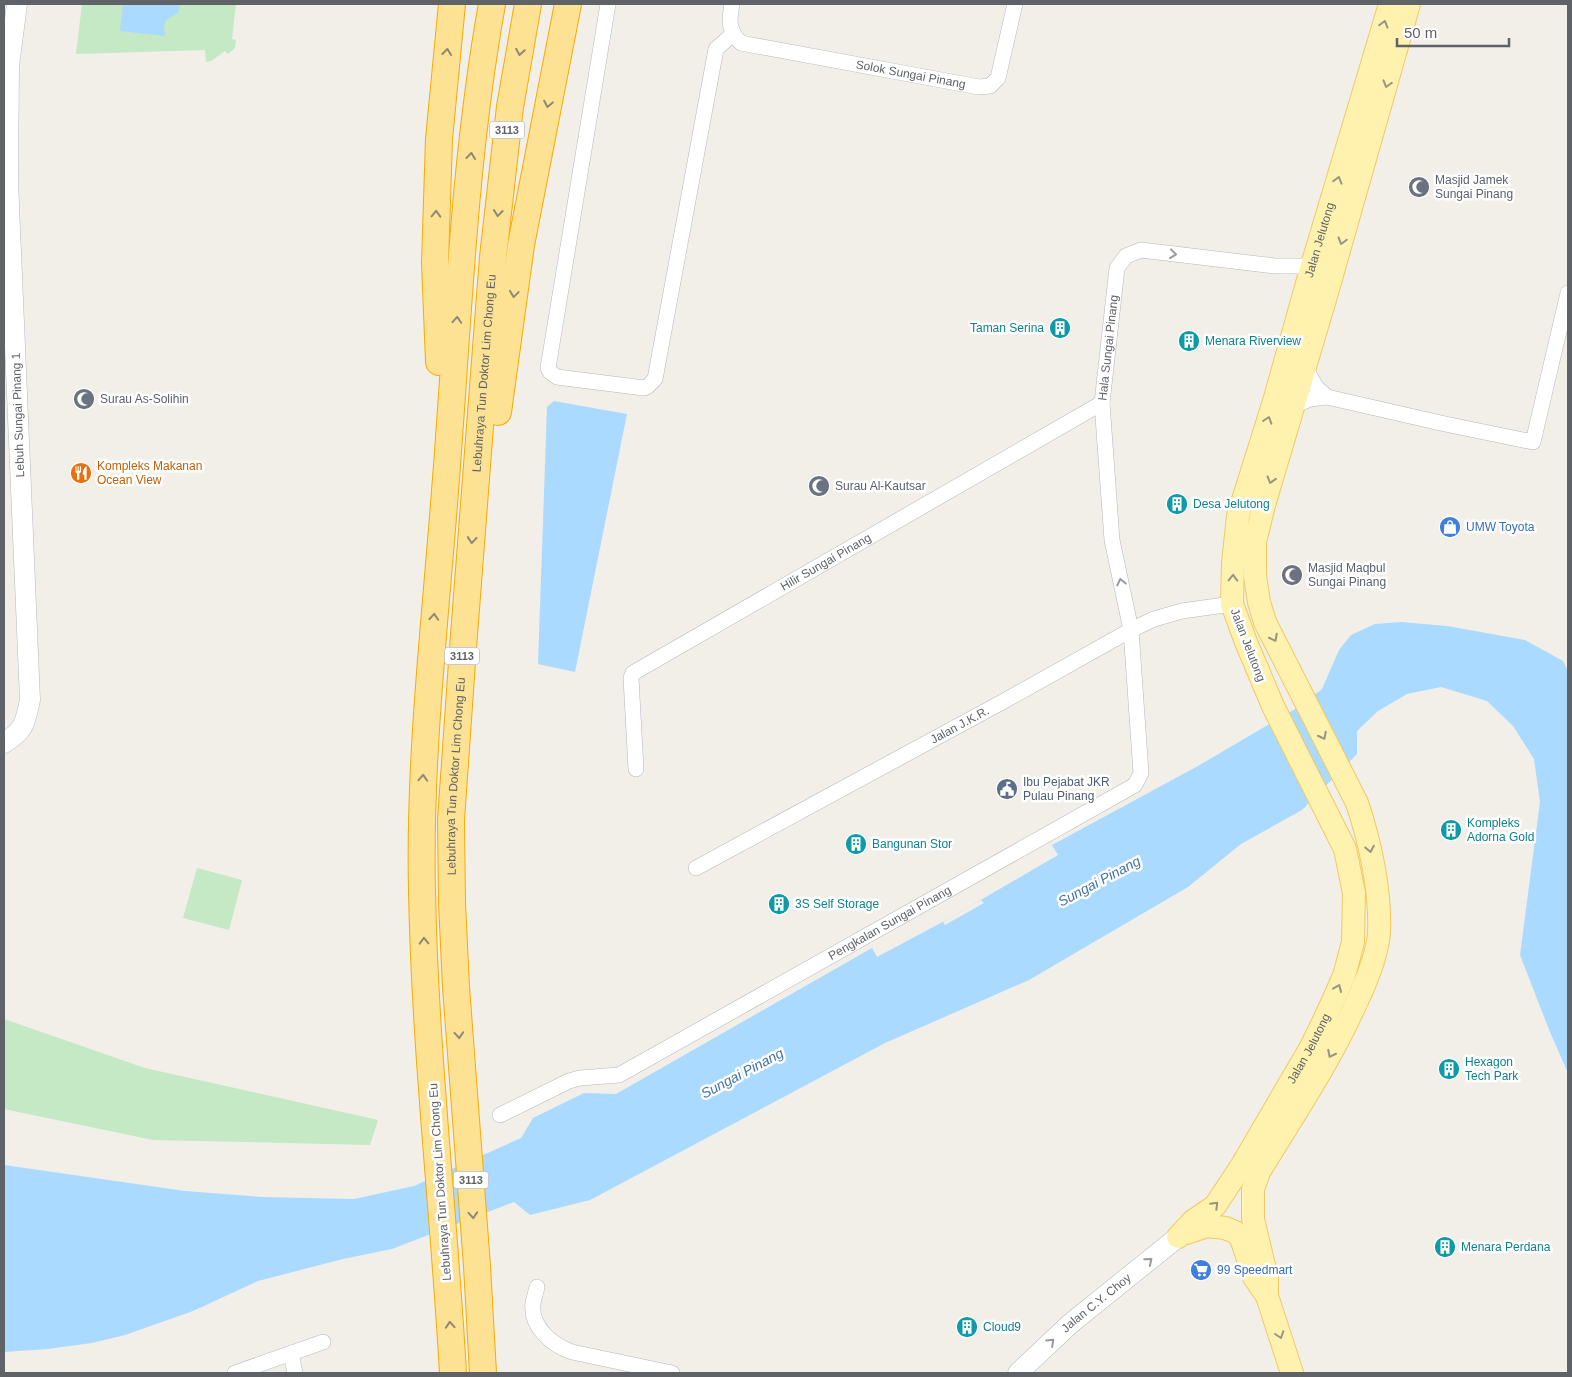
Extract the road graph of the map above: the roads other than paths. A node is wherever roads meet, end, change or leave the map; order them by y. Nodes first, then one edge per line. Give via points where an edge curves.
1 (17, 4) edge
2 (452, 4) edge
3 (492, 4) edge
4 (528, 4) edge
5 (568, 4) edge
6 (608, 4) edge
7 (732, 4) edge
8 (1015, 4) edge
9 (1390, 4) edge
10 (1409, 4) edge
11 (733, 34) junction
12 (6, 67) edge
13 (1313, 262) junction
14 (1568, 293) edge
15 (1305, 367) junction
16 (1327, 397) junction
17 (1102, 403) junction
18 (1293, 406) junction
19 (445, 490) junction
20 (476, 492) junction
21 (1232, 604) junction
22 (1131, 630) junction
23 (11, 738) edge
24 (636, 769) dead end
25 (696, 868) dead end
26 (500, 1115) dead end
27 (1178, 1237) junction
28 (537, 1287) dead end
29 (1267, 1296) junction
30 (323, 1342) dead end
31 (290, 1353) junction
32 (236, 1373) edge
33 (295, 1373) edge
34 (453, 1373) edge
35 (483, 1373) edge
36 (672, 1373) edge
37 (1018, 1373) edge
38 (1292, 1373) edge

1 - 12 street, Lebuh Sungai Pinang 1
19 -> 2 highway via 435,263 439,139
19 -> 3 highway, Lebuhraya Tun Doktor Lim Chong Eu / 3113 via 461,257 477,100
4 -> 20 highway, Lebuhraya Tun Doktor Lim Chong Eu / 3113 via 510,107 493,257
5 -> 20 highway via 521,245 496,425
6 - 11 street via 548,368 557,377 644,388 655,379 716,49
7 - 11 street via 729,20
8 - 11 street, Solok Sungai Pinang via 998,78 990,86 979,87 741,43
13 -> 9 main road, Jalan Jelutong
10 -> 15 main road, Jalan Jelutong
12 - 23 street, Lebuh Sungai Pinang 1 via 30,700 26,721
17 -> 13 street, Hala Sungai Pinang via 1117,268 1126,256 1141,250 1275,266 1303,266
21 -> 13 main road, Jalan Jelutong via 1238,516
14 - 16 street via 1533,442
15 - 16 street via 1316,387
15 - 18 main road, Jalan Jelutong
16 - 18 street
22 -> 17 street, Hala Sungai Pinang via 1112,540
17 - 24 street, Hilir Sungai Pinang via 633,672
18 -> 29 main road, Jalan Jelutong via 1256,542 1255,576 1259,602 1265,622 1357,803 1375,875 1379,934 1366,982 1328,1061 1259,1172 1253,1189 1253,1219 1267,1278
34 -> 19 highway, Lebuhraya Tun Doktor Lim Chong Eu / 3113 via 422,892 422,797
20 -> 35 highway, Lebuhraya Tun Doktor Lim Chong Eu / 3113 via 451,820 456,987
21 - 22 street, Jalan J.K.R. via 1182,611
27 -> 21 main road, Jalan Jelutong via 1223,1196 1311,1047 1344,976 1353,942 1354,893 1345,849 1273,706
22 - 25 street, Jalan J.K.R.
22 - 26 street, Pengkalan Sungai Pinang via 1141,773 1135,785 619,1075 569,1081
27 - 29 main road via 1207,1226 1235,1232 1241,1238 1254,1277
37 -> 27 street, Jalan C.Y. Choy via 1070,1324
28 - 36 street via 533,1304 537,1323 549,1340 561,1348
29 -> 38 main road
30 - 31 street
31 - 32 street
31 - 33 street

